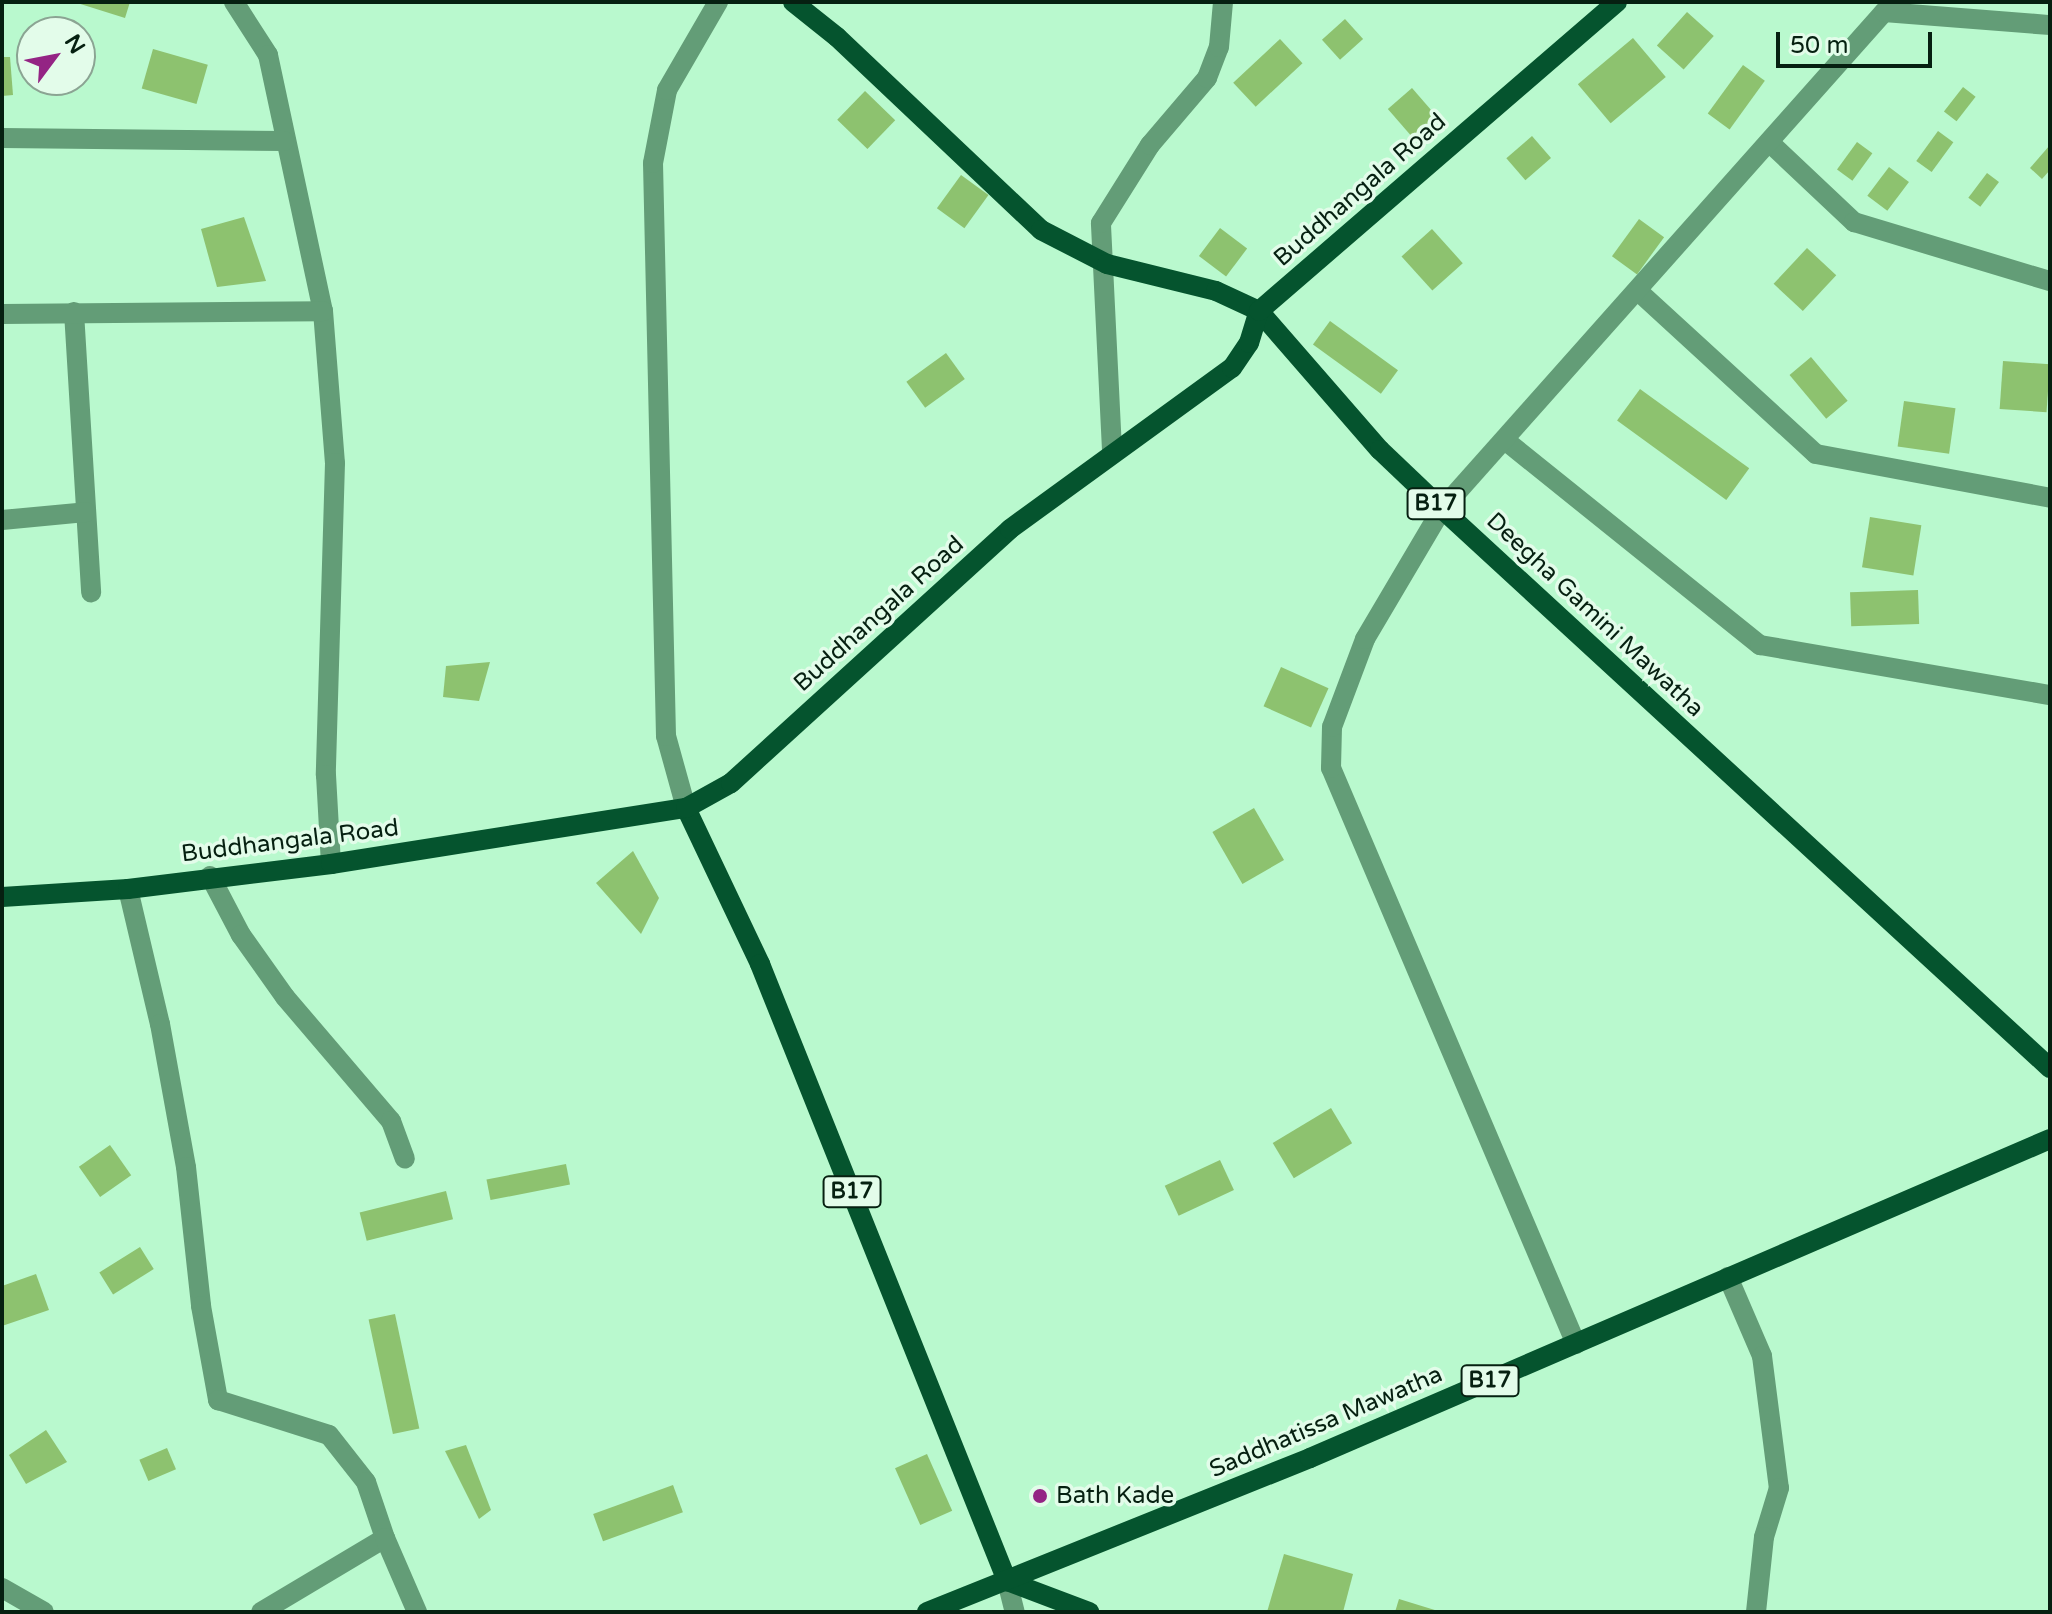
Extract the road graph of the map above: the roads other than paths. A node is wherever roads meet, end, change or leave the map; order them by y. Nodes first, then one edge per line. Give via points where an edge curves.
1 (234, 2) edge
2 (718, 2) edge
3 (793, 2) edge
4 (1223, 2) edge
5 (1617, 2) edge
6 (1879, 7) edge
7 (2050, 25) edge
8 (2, 138) edge
9 (284, 141) junction
10 (1769, 142) junction
11 (1107, 264) junction
12 (2050, 281) edge
13 (1638, 291) junction
14 (323, 311) junction
15 (1259, 311) junction
16 (74, 312) junction
17 (2, 314) edge
18 (1506, 441) junction
19 (1112, 450) junction
20 (2050, 498) edge
21 (1442, 509) junction
22 (86, 512) junction
23 (2, 520) edge
24 (91, 592) dead end
25 (2050, 695) edge
26 (686, 808) junction
27 (331, 864) junction
28 (210, 876) junction
29 (128, 889) junction
30 (2, 897) edge
31 (2050, 1068) edge
32 (2050, 1139) edge
33 (405, 1159) dead end
34 (1728, 1277) junction
35 (1576, 1344) junction
36 (385, 1538) junction
37 (1007, 1581) junction
38 (2, 1588) edge
39 (44, 1612) edge
40 (261, 1612) edge
41 (417, 1612) edge
42 (927, 1612) edge
43 (1015, 1612) edge
44 (1089, 1612) edge
45 (1756, 1612) edge

1 - 9 street via 268,55
2 - 26 street via 667,90 653,163 666,736
3 - 11 main road, Deegha Gamini Mawatha / B17 via 837,37 1041,230
4 - 11 street via 1219,47 1207,78 1150,145 1101,223
5 - 15 main road, Buddhangala Road
6 - 7 street
6 - 10 street
8 - 9 street
9 - 14 street
10 - 12 street via 1854,222
10 - 13 street
11 - 15 main road, Deegha Gamini Mawatha / B17 via 1216,291
11 - 19 street
13 - 18 street
13 - 20 street via 1816,454
14 - 16 street
14 - 27 street via 335,463 326,775
15 - 19 main road, Buddhangala Road via 1249,343 1232,368
15 - 21 main road, Deegha Gamini Mawatha / B17 via 1380,450
16 - 17 street
16 - 22 street
18 - 21 street
18 - 25 street via 1760,645
19 - 26 main road, Buddhangala Road via 1010,529 731,783
21 - 31 main road, Deegha Gamini Mawatha / B17
21 - 35 street via 1365,639 1332,727 1331,768
22 - 23 street
22 - 24 street
26 - 27 main road, Buddhangala Road
26 - 37 main road, B17 via 760,964
27 - 28 main road, Buddhangala Road
28 - 29 main road, Buddhangala Road
28 - 33 street via 241,935 285,997 391,1121
29 - 30 main road, Buddhangala Road
29 - 36 street via 186,1167 201,1306 218,1400 329,1435 366,1482
32 - 34 main road, Saddhatissa Mawatha / B17
34 - 35 main road, Saddhatissa Mawatha / B17
34 - 45 street via 1762,1356 1779,1488 1764,1537
35 - 37 main road, Saddhatissa Mawatha / B17
36 - 40 street
36 - 41 street
37 - 42 main road, Saddhatissa Mawatha / B17
37 - 43 street
37 - 44 main road
38 - 39 street

